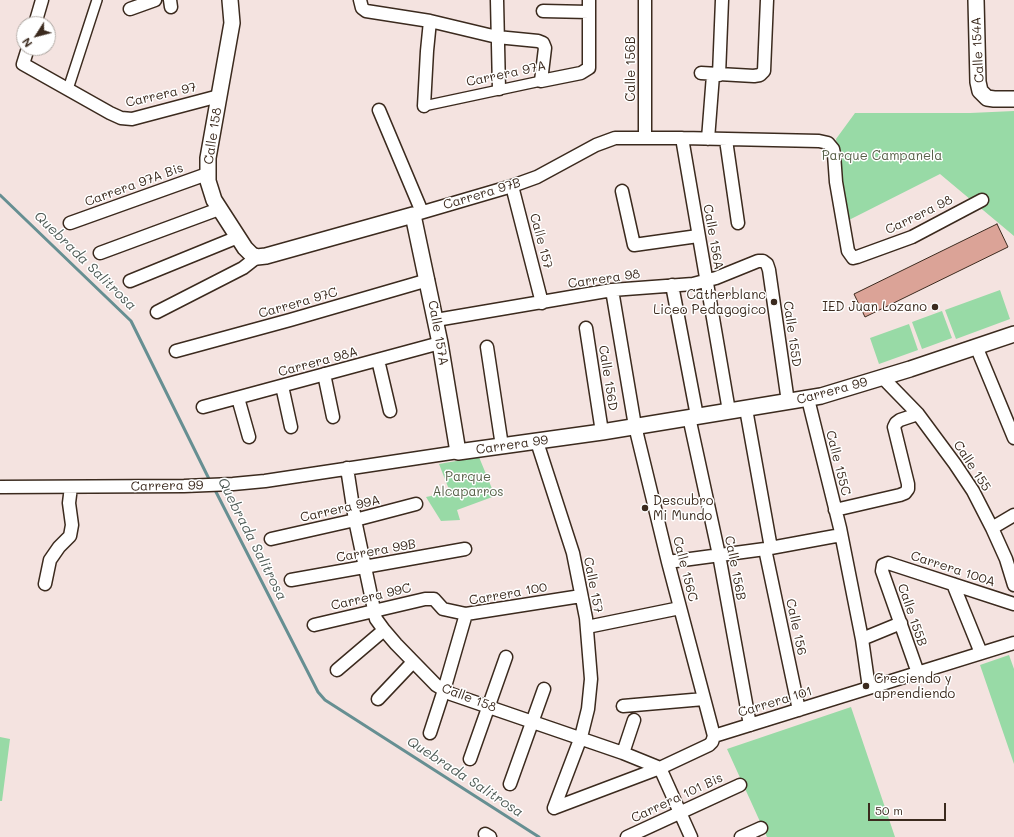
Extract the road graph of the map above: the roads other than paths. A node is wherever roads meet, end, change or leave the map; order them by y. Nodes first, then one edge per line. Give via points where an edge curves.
1 (42, 0) edge
2 (97, 0) edge
3 (155, 0) edge
4 (230, 0) edge
5 (360, 0) edge
6 (497, 0) edge
7 (645, 0) edge
8 (722, 0) edge
9 (767, 0) edge
10 (976, 0) edge
11 (589, 6) edge
12 (130, 9) dead end
13 (543, 11) dead end
14 (37, 16) edge
15 (430, 21) junction
16 (498, 37) junction
17 (26, 56) edge
18 (711, 74) junction
19 (541, 81) junction
20 (68, 89) junction
21 (499, 89) junction
22 (219, 96) junction
23 (1014, 99) edge
24 (424, 106) joint
25 (379, 110) dead end
26 (645, 138) junction
27 (682, 138) junction
28 (708, 139) junction
29 (726, 140) junction
30 (207, 174) junction
31 (512, 186) junction
32 (622, 190) dead end
33 (982, 200) dead end
34 (219, 209) junction
35 (418, 214) junction
36 (70, 223) dead end
37 (738, 223) dead end
38 (698, 236) junction
39 (238, 237) junction
40 (848, 251) joint
41 (100, 253) dead end
42 (257, 257) junction
43 (769, 270) joint
44 (428, 280) junction
45 (706, 280) junction
46 (130, 281) dead end
47 (672, 286) junction
48 (612, 290) junction
49 (542, 303) junction
50 (157, 312) dead end
51 (436, 320) junction
52 (586, 328) dead end
53 (1014, 334) edge
54 (440, 343) junction
55 (976, 346) junction
56 (487, 347) dead end
57 (176, 351) dead end
58 (378, 360) junction
59 (324, 374) junction
60 (882, 377) junction
61 (282, 386) junction
62 (238, 398) junction
63 (808, 399) junction
64 (788, 402) junction
65 (203, 408) dead end
66 (746, 409) junction
67 (390, 411) dead end
68 (729, 411) junction
69 (918, 414) junction
70 (333, 417) dead end
71 (693, 417) junction
72 (635, 426) junction
73 (291, 427) dead end
74 (602, 432) junction
75 (249, 437) dead end
76 (1014, 438) edge
77 (537, 442) junction
78 (502, 446) junction
79 (458, 452) junction
80 (347, 468) junction
81 (0, 487) edge
82 (71, 487) junction
83 (416, 504) dead end
84 (835, 510) junction
85 (1014, 514) edge
86 (355, 520) junction
87 (992, 528) junction
88 (840, 535) junction
89 (271, 539) dead end
90 (465, 549) dead end
91 (768, 549) junction
92 (719, 555) junction
93 (668, 562) junction
94 (883, 566) joint
95 (365, 567) junction
96 (291, 580) dead end
97 (45, 584) dead end
98 (953, 584) junction
99 (1014, 585) edge
100 (581, 596) junction
101 (1014, 604) edge
102 (680, 608) junction
103 (374, 611) junction
104 (466, 614) junction
105 (900, 623) junction
106 (314, 625) dead end
107 (587, 626) junction
108 (384, 630) junction
109 (862, 639) junction
110 (1014, 643) edge
111 (981, 653) junction
112 (506, 657) dead end
113 (413, 662) junction
114 (337, 670) dead end
115 (918, 672) junction
116 (869, 688) junction
117 (544, 689) dead end
118 (444, 690) junction
119 (378, 699) dead end
120 (704, 699) junction
121 (489, 706) junction
122 (623, 706) dead end
123 (799, 710) junction
124 (634, 720) dead end
125 (533, 721) junction
126 (750, 725) junction
127 (430, 733) dead end
128 (714, 736) junction
129 (581, 737) junction
130 (623, 752) junction
131 (470, 759) dead end
132 (660, 768) junction
133 (510, 784) dead end
134 (740, 785) dead end
135 (554, 808) joint
136 (680, 812) junction
137 (761, 828) dead end
138 (627, 837) edge
139 (691, 837) edge
140 (741, 837) edge

1 - 14 street
2 - 20 street
3 - 12 street
4 - 22 street, Calle 158 via 232,23
5 - 15 street via 362,8 366,11
6 - 16 street
7 - 26 street, Calle 156B
8 - 18 street
9 - 18 street via 764,71 754,76
10 - 23 street, Calle 154A via 980,91 987,98
11 - 13 street
11 - 19 street, Carrera 97A via 589,68 581,73
15 - 16 street
15 - 24 street
16 - 19 street via 543,43 545,48
16 - 21 street
17 - 20 street, Carrera 97 via 23,64
18 - 28 street
19 - 21 street, Carrera 97A
20 - 22 street, Carrera 97 via 110,114 132,119
21 - 24 street, Carrera 97A
22 - 30 street, Calle 158
25 - 35 street, Calle 157A
26 - 27 street, Carrera 97B
26 - 31 street, Carrera 97B via 615,138 596,145 537,177
27 - 28 street, Carrera 97B
27 - 38 street, Calle 156A
28 - 29 street, Carrera 97B
29 - 37 street
29 - 40 street, Carrera 97B via 828,143 833,149
30 - 34 street, Calle 158 via 210,189
30 - 36 street, Carrera 97A Bis
31 - 35 street, Carrera 97B
31 - 49 street, Calle 157
32 - 38 street via 634,244
33 - 40 street, Carrera 98 via 912,237 853,258
34 - 39 street, Calle 158
34 - 41 street
35 - 42 street, Carrera 97B
35 - 44 street, Calle 157A
38 - 45 street, Calle 156A
39 - 42 street, Calle 158 via 245,248
39 - 46 street
42 - 50 street, Carrera 97B via 244,268
43 - 45 street, Carrera 98 via 767,264 758,261
43 - 64 street, Calle 155D
44 - 51 street, Calle 157A
44 - 57 street, Carrera 97C
45 - 47 street, Carrera 98
45 - 68 street, Calle 156A
47 - 48 street, Carrera 98
47 - 71 street, Calle 156B
48 - 49 street, Carrera 98
48 - 72 street, Calle 156C
49 - 51 street, Carrera 98
51 - 54 street, Calle 157A
52 - 74 street, Calle 156D
53 - 55 street, Carrera 99
54 - 58 street, Carrera 98A
54 - 79 street, Calle 157A
55 - 60 street, Carrera 99
55 - 76 street
56 - 78 street
58 - 59 street, Carrera 98A
58 - 67 street
59 - 61 street, Carrera 98A
59 - 70 street
60 - 63 street, Carrera 99
60 - 69 street, Calle 155
61 - 62 street, Carrera 98A
61 - 73 street
62 - 65 street, Carrera 98A
62 - 75 street
63 - 64 street, Carrera 99
63 - 84 street, Calle 155C
64 - 66 street, Carrera 99
66 - 68 street, Carrera 99
66 - 91 street, Calle 156
68 - 71 street, Carrera 99
69 - 84 street via 900,420 894,427 908,484 906,493
69 - 87 street, Calle 155 via 973,491
71 - 72 street, Carrera 99
71 - 92 street, Calle 156B
72 - 74 street, Carrera 99
72 - 93 street, Calle 156C
74 - 77 street, Carrera 99
77 - 78 street, Carrera 99
77 - 100 street, Calle 157 via 573,553
78 - 79 street, Carrera 99
79 - 80 street, Carrera 99
80 - 82 street, Carrera 99 via 234,484
80 - 86 street, Calle 158
81 - 82 street, Carrera 99
82 - 97 street via 70,536 50,560
83 - 86 street, Carrera 99A
84 - 88 street, Calle 155C
85 - 87 street
86 - 89 street, Carrera 99A
86 - 95 street, Calle 158
87 - 99 street, Calle 155
88 - 91 street
88 - 109 street, Calle 155C
90 - 95 street, Carrera 99B
91 - 92 street
91 - 123 street, Calle 156
92 - 93 street
92 - 126 street, Calle 156B
93 - 102 street, Calle 156C
94 - 98 street, Carrera 100A via 888,563
94 - 105 street, Calle 155B via 882,571
95 - 96 street, Carrera 99B
95 - 103 street, Calle 158
98 - 101 street, Carrera 100A
98 - 111 street
100 - 104 street, Carrera 100
100 - 107 street, Calle 157
102 - 107 street
102 - 120 street, Calle 156C
103 - 104 street, Carrera 99C via 434,599 443,609
103 - 106 street, Carrera 99C
103 - 108 street, Calle 158
104 - 118 street, Carrera 100
105 - 109 street
105 - 115 street, Calle 155B
107 - 129 street, Calle 157 via 591,679 588,709
108 - 113 street, Calle 158
108 - 114 street
109 - 116 street, Calle 155C
110 - 111 street, Carrera 101
111 - 115 street, Carrera 101
112 - 121 street
113 - 118 street, Calle 158
113 - 119 street
115 - 116 street, Carrera 101
116 - 123 street, Carrera 101
117 - 125 street
118 - 121 street, Calle 158
118 - 127 street, Carrera 100
120 - 122 street
120 - 128 street, Calle 156C
121 - 125 street, Calle 158
121 - 131 street
123 - 126 street, Carrera 101
124 - 130 street
125 - 129 street, Calle 158
125 - 133 street
126 - 128 street, Carrera 101
128 - 132 street, Carrera 101 via 709,745
129 - 130 street, Calle 158
129 - 135 street, Calle 157
130 - 132 street, Calle 158
132 - 135 street, Carrera 101
132 - 136 street
134 - 136 street, Carrera 101 Bis
136 - 138 street, Carrera 101 Bis
136 - 139 street
137 - 140 street

